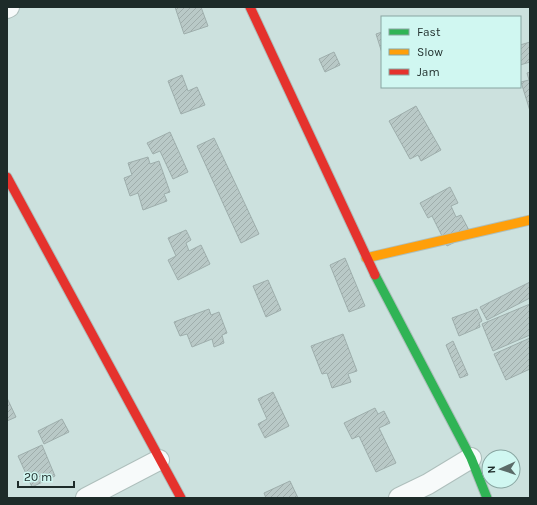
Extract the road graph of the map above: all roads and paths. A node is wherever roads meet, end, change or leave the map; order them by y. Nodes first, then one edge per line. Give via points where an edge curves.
1 (250, 7) edge
2 (7, 177) edge
3 (530, 220) edge
4 (366, 258) junction
5 (471, 458) junction
6 (159, 460) junction
7 (86, 498) edge
8 (181, 498) edge
9 (399, 498) edge
10 (487, 498) edge

1 - 4 street
2 - 6 street
3 - 4 street
4 - 5 street
5 - 9 street
5 - 10 street
6 - 7 street
6 - 8 street

